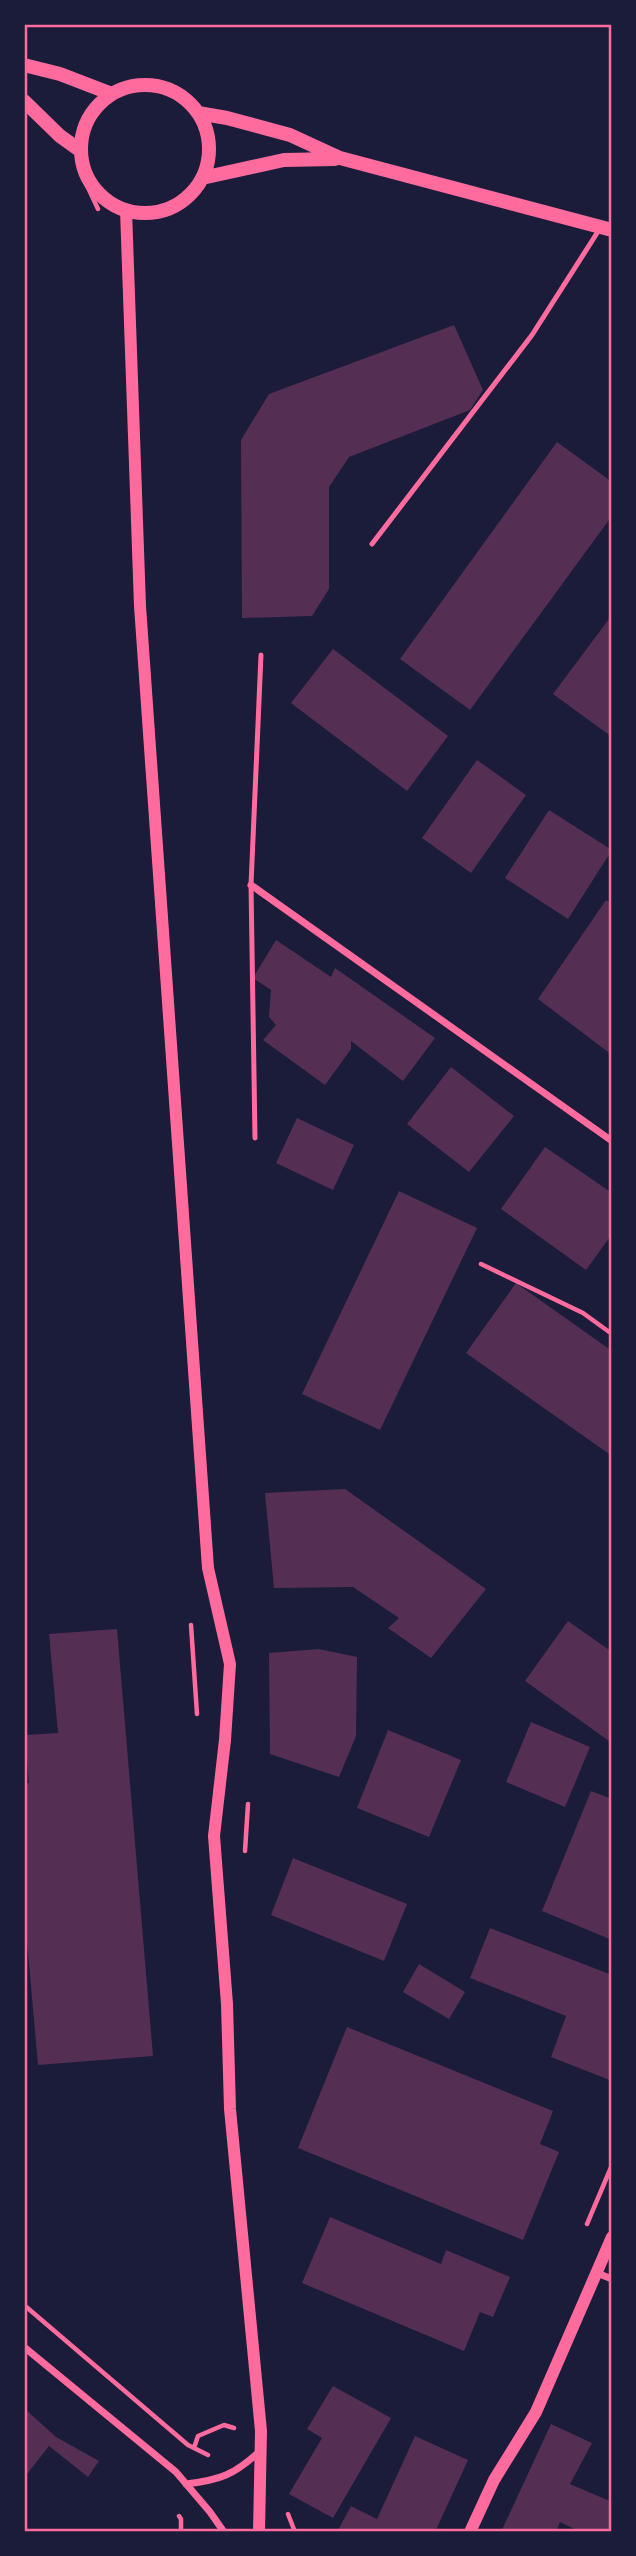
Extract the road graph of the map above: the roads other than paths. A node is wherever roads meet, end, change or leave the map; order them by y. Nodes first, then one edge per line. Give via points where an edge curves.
1 (24, 65) edge
2 (112, 94) junction
3 (24, 101) edge
4 (198, 113) junction
5 (81, 151) junction
6 (340, 158) junction
7 (202, 178) junction
8 (126, 210) junction
9 (606, 229) edge
10 (372, 544) dead end
11 (261, 655) dead end
12 (251, 885) junction
13 (255, 1138) dead end
14 (611, 1141) edge
15 (611, 2237) edge
16 (597, 2273) junction
17 (611, 2279) edge
18 (24, 2347) edge
19 (261, 2451) junction
20 (186, 2484) junction
21 (224, 2532) edge
22 (259, 2532) edge
23 (470, 2532) edge

1 - 2 main road
2 - 4 main road via 130,86 149,85 185,99
2 - 5 main road via 89,118
3 - 5 main road
4 - 6 main road via 290,135
4 - 7 main road via 209,145
5 - 8 main road via 84,170 94,187
6 - 7 main road via 284,160
6 - 9 main road
7 - 8 main road via 178,204 161,211
8 - 19 street via 140,606 206,1554 230,1664 214,1836 230,2109
9 - 10 lane via 532,335
11 - 12 lane
12 - 13 lane
12 - 14 street
15 - 16 street
16 - 17 street
16 - 23 street via 536,2412 494,2480
18 - 20 street
19 - 20 street via 240,2470 216,2480
19 - 22 street
20 - 21 street

